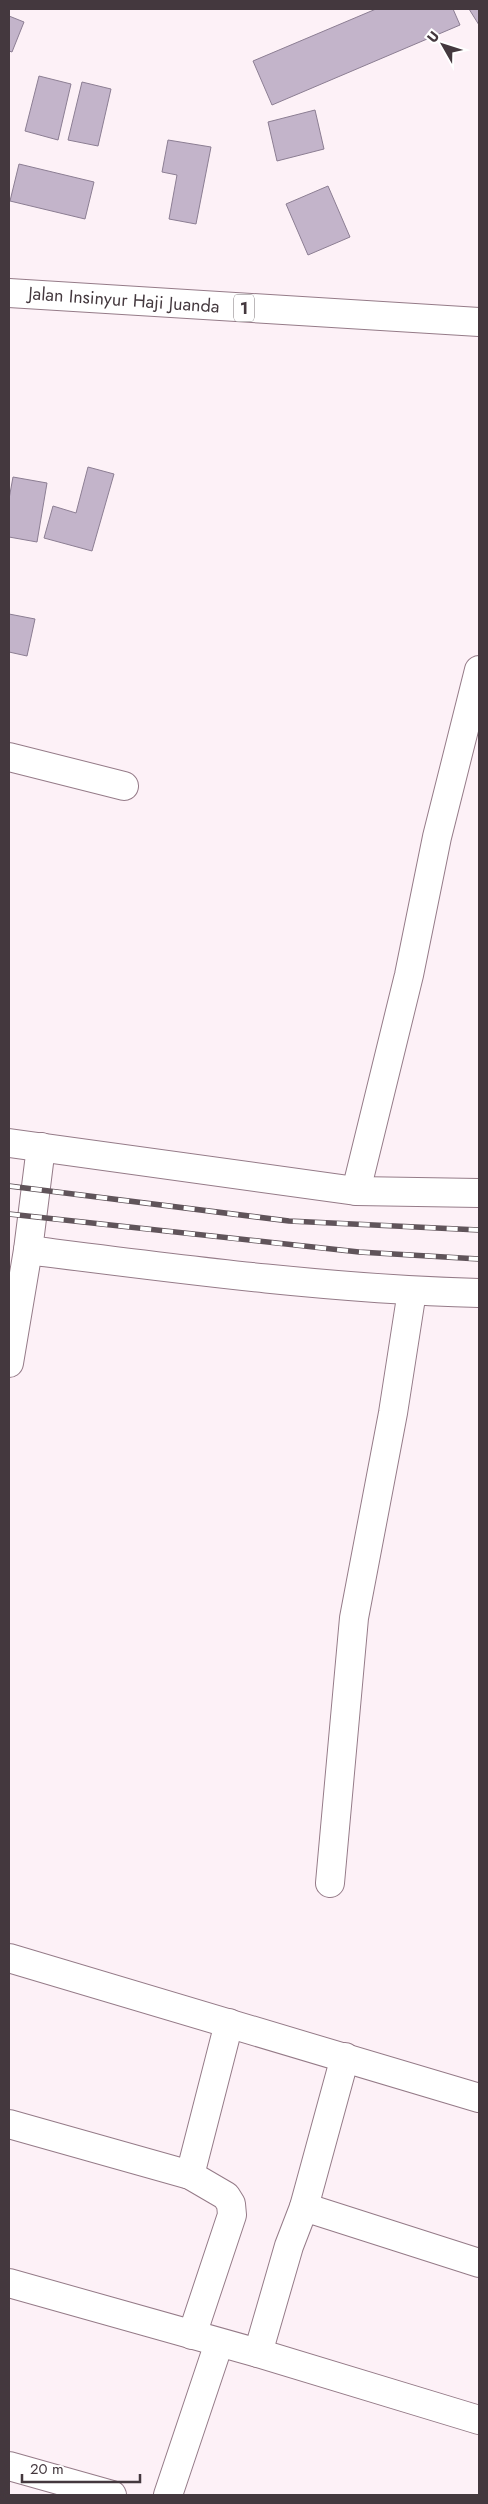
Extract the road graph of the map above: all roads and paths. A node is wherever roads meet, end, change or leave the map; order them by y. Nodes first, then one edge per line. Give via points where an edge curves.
1 (9, 293) edge
2 (479, 322) edge
3 (479, 670) edge
4 (9, 757) edge
5 (124, 786) dead end
6 (9, 1143) edge
7 (40, 1147) junction
8 (356, 1191) junction
9 (479, 1193) edge
10 (28, 1250) junction
11 (412, 1291) junction
12 (479, 1293) edge
13 (9, 1363) edge
14 (330, 1882) dead end
15 (9, 1958) edge
16 (229, 2023) junction
17 (345, 2057) junction
18 (479, 2098) edge
19 (9, 2124) edge
20 (190, 2175) junction
21 (304, 2207) junction
22 (479, 2263) edge
23 (9, 2284) edge
24 (192, 2335) junction
25 (219, 2343) junction
26 (258, 2353) junction
27 (479, 2420) edge
28 (9, 2466) edge
29 (112, 2495) edge
30 (168, 2495) edge

1 - 2 main road, Jalan Insinyur Haji Juanda / 1
3 - 8 main road
4 - 5 main road
6 - 7 main road
7 - 8 main road
7 - 10 main road
8 - 9 main road
10 - 11 main road via 291,1282
10 - 13 main road
11 - 12 main road
11 - 14 main road via 394,1413 354,1618
15 - 16 main road
16 - 17 main road
16 - 20 main road
17 - 18 main road
17 - 21 main road
19 - 20 main road
20 - 24 main road via 226,2196 232,2215
21 - 22 main road
21 - 26 main road via 289,2246
23 - 24 main road
24 - 25 main road
25 - 26 main road
25 - 30 main road
26 - 27 main road
28 - 29 main road

